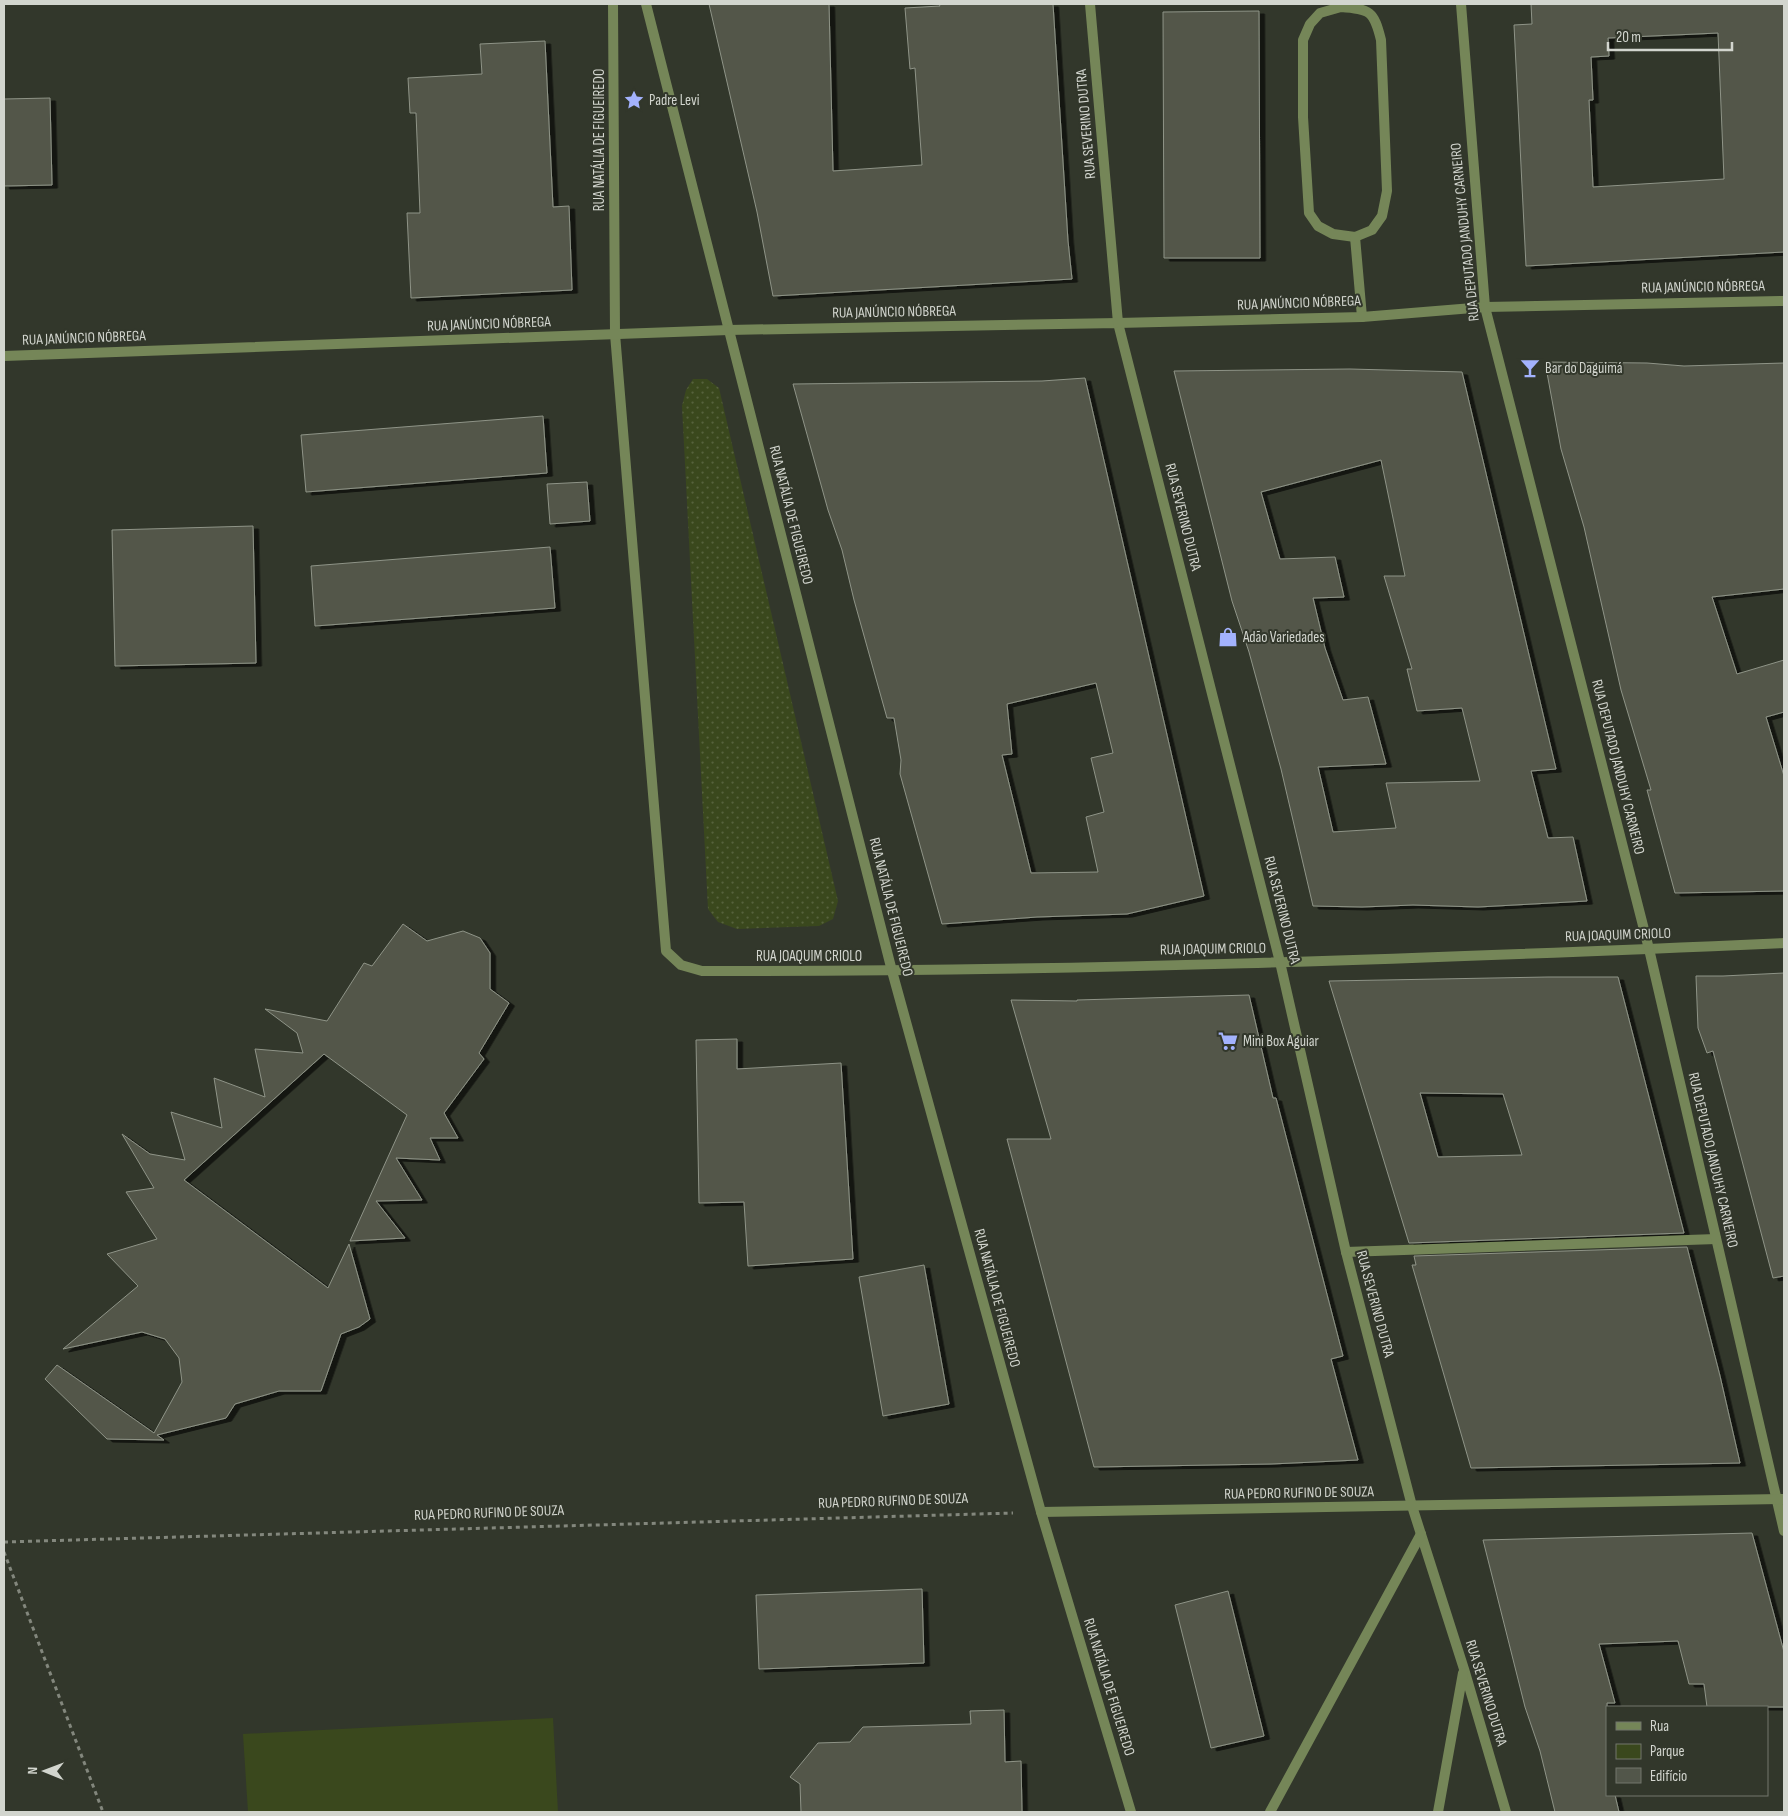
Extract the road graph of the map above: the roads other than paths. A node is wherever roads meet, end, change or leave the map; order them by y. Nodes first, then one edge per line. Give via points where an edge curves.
1 (613, 4) edge
2 (646, 4) edge
3 (1090, 4) edge
4 (1461, 4) edge
5 (1354, 237) junction
6 (1784, 301) edge
7 (1485, 307) junction
8 (1362, 317) junction
9 (1118, 323) junction
10 (728, 330) junction
11 (615, 334) junction
12 (4, 356) edge
13 (1784, 943) edge
14 (1649, 949) junction
15 (1280, 962) junction
16 (702, 971) joint
17 (892, 971) junction
18 (1716, 1239) junction
19 (1346, 1252) junction
20 (1780, 1499) edge
21 (1412, 1506) junction
22 (1041, 1512) junction
23 (1784, 1531) edge
24 (1421, 1534) junction
25 (1464, 1669) junction
26 (1131, 1812) edge
27 (1270, 1812) edge
28 (1438, 1812) edge
29 (1506, 1812) edge

1 - 11 street, RUA NATÁLIA DE FIGUEIREDO
2 - 10 street, RUA NATÁLIA DE FIGUEIREDO
3 - 9 street, RUA SEVERINO DUTRA
4 - 7 street, RUA DEPUTADO JANDUHY CARNEIRO
5 - 5 street via 1372,230 1382,216 1387,191 1381,40 1376,20 1363,8 1341,6 1320,13 1310,24 1303,40 1304,126 1309,213 1318,226 1333,234
5 - 8 street
6 - 7 street, RUA JANÚNCIO NÓBREGA
7 - 8 street, RUA JANÚNCIO NÓBREGA
7 - 14 street, RUA DEPUTADO JANDUHY CARNEIRO
8 - 9 street, RUA JANÚNCIO NÓBREGA
9 - 10 street, RUA JANÚNCIO NÓBREGA
9 - 15 street, RUA SEVERINO DUTRA
10 - 11 street, RUA JANÚNCIO NÓBREGA
10 - 17 street, RUA NATÁLIA DE FIGUEIREDO
11 - 12 street, RUA JANÚNCIO NÓBREGA
11 - 16 street, RUA NATÁLIA DE FIGUEIREDO via 666,951 681,965
13 - 14 street, RUA JOAQUIM CRIOLO
14 - 15 street, RUA JOAQUIM CRIOLO
14 - 18 street, RUA DEPUTADO JANDUHY CARNEIRO
15 - 17 street, RUA JOAQUIM CRIOLO
15 - 19 street, RUA SEVERINO DUTRA
16 - 17 street, RUA JOAQUIM CRIOLO
17 - 22 street, RUA NATÁLIA DE FIGUEIREDO
18 - 19 street
18 - 20 street, RUA DEPUTADO JANDUHY CARNEIRO
19 - 21 street, RUA SEVERINO DUTRA
20 - 21 street, RUA PEDRO RUFINO DE SOUZA
20 - 23 street, RUA DEPUTADO JANDUHY CARNEIRO
21 - 22 street, RUA PEDRO RUFINO DE SOUZA
21 - 24 street, RUA SEVERINO DUTRA
22 - 26 street, RUA NATÁLIA DE FIGUEIREDO
24 - 25 street, RUA SEVERINO DUTRA
24 - 27 street
25 - 28 street
25 - 29 street, RUA SEVERINO DUTRA

